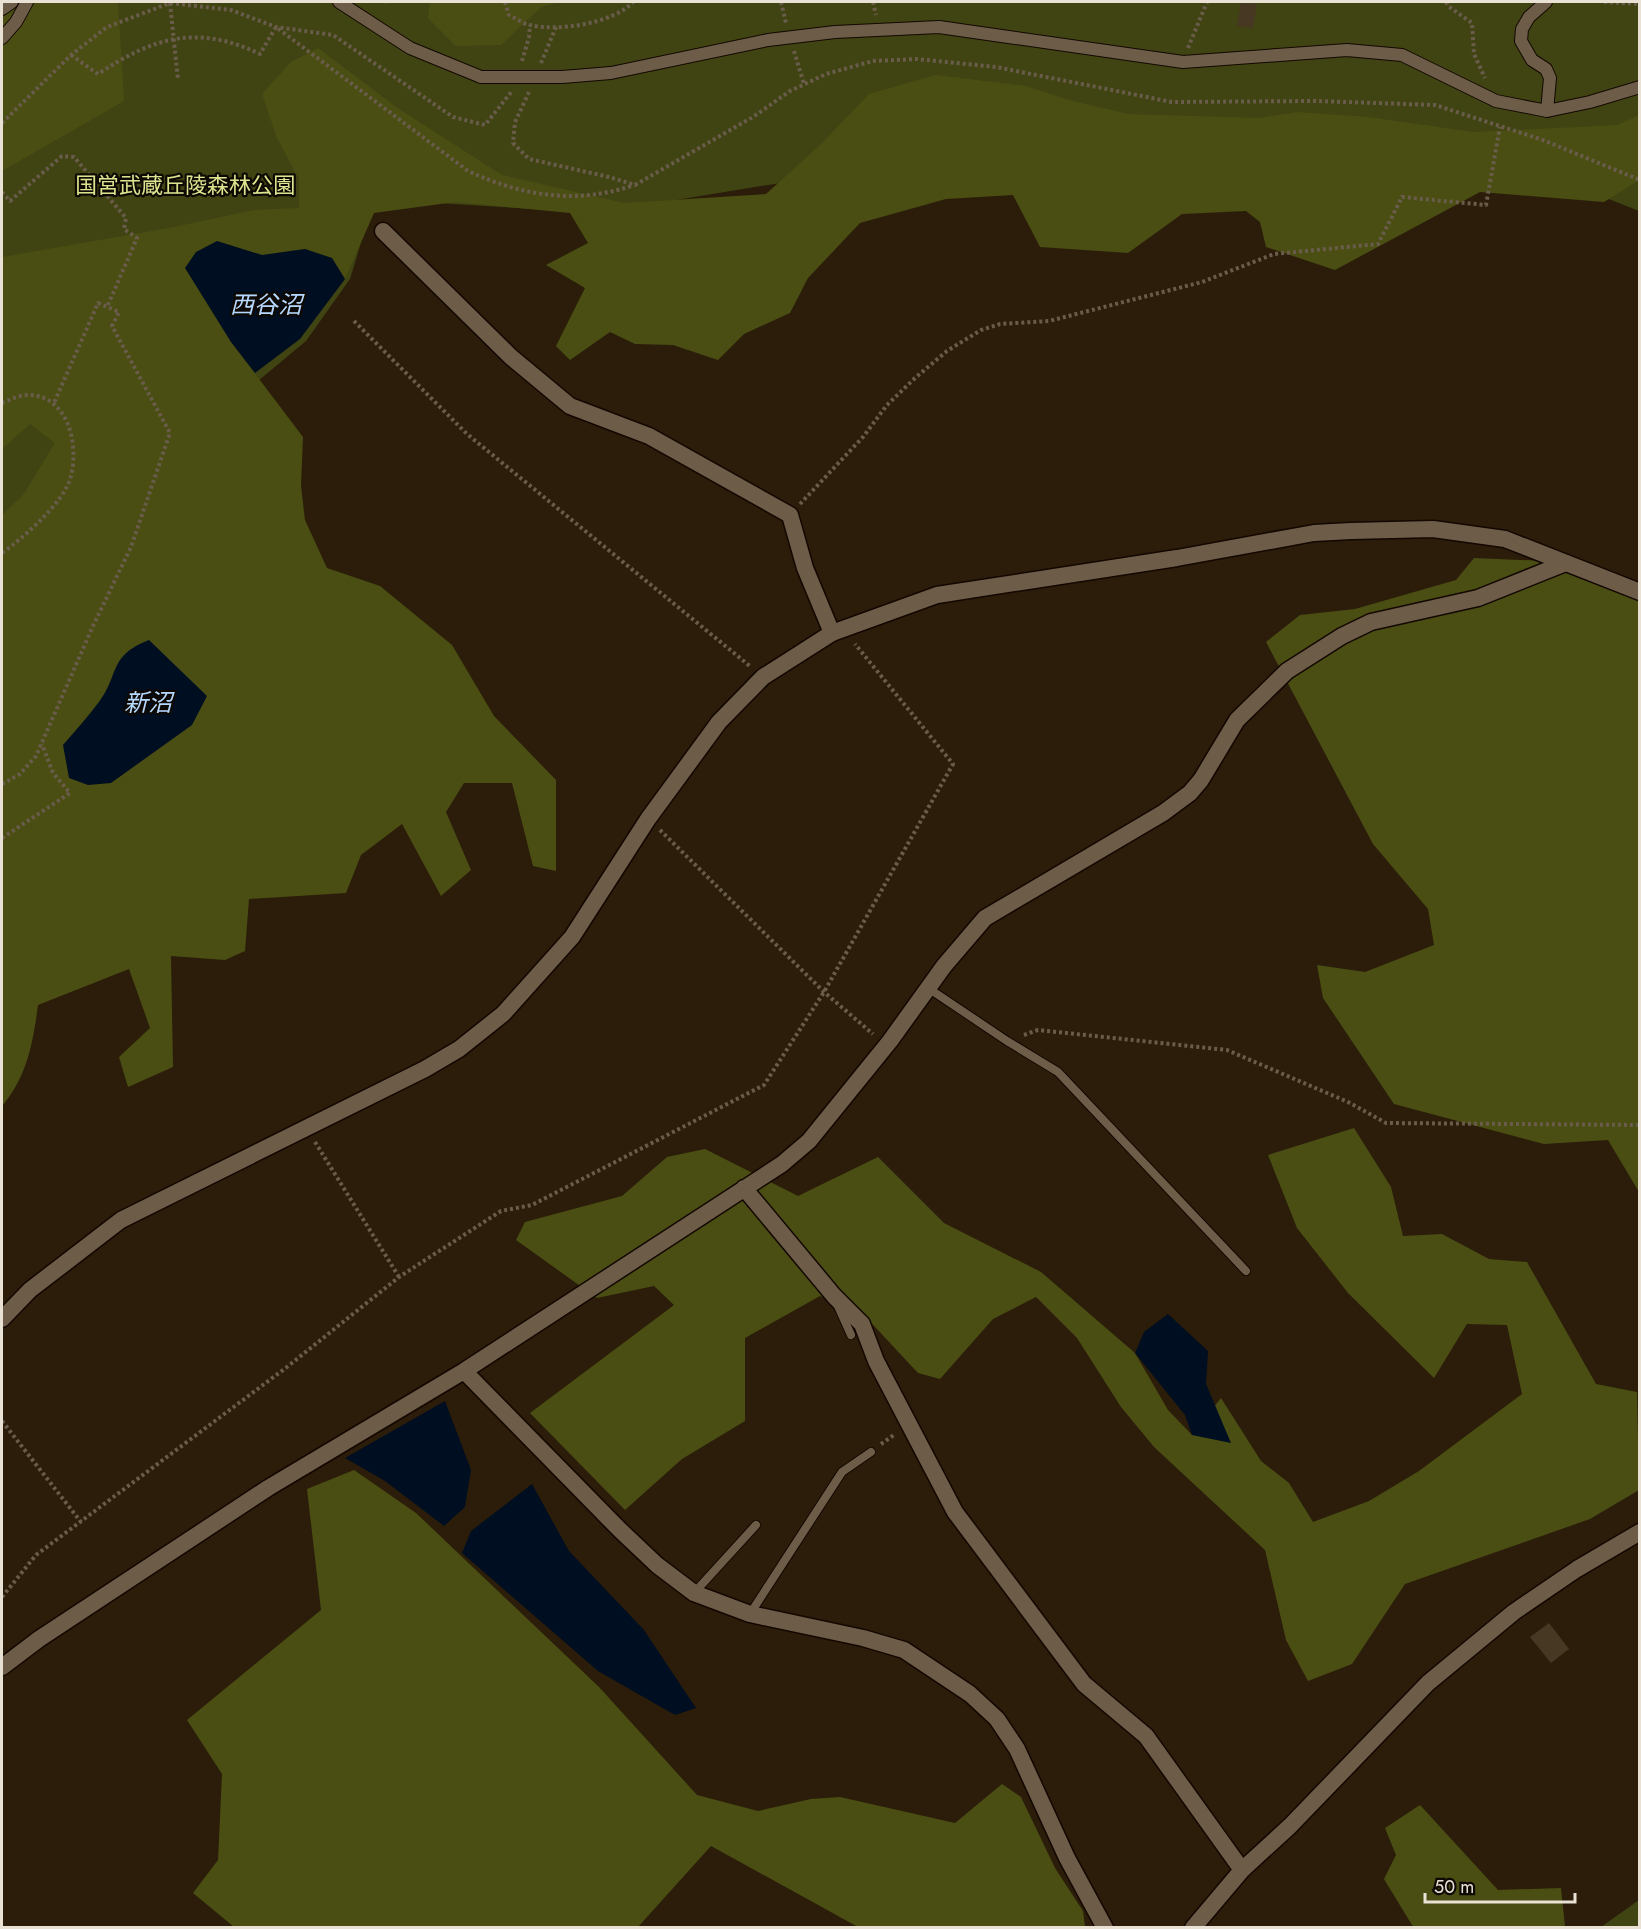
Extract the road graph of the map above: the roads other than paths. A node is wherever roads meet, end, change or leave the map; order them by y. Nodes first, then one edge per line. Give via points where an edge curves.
1 (12, 2) edge
2 (27, 2) edge
3 (339, 2) edge
4 (1546, 2) edge
5 (2, 9) edge
6 (2, 38) edge
7 (1640, 87) edge
8 (1547, 111) junction
9 (383, 231) dead end
10 (1563, 564) junction
11 (1640, 592) edge
12 (838, 631) junction
13 (928, 988) junction
14 (744, 1188) junction
15 (1246, 1272) dead end
16 (834, 1296) junction
17 (2, 1319) edge
18 (851, 1335) dead end
19 (464, 1371) junction
20 (871, 1452) road end
21 (756, 1525) dead end
22 (1640, 1532) edge
23 (694, 1593) junction
24 (750, 1614) junction
25 (2, 1667) edge
26 (1242, 1870) junction
27 (1106, 1928) edge
28 (1193, 1928) edge

1 - 5 street
2 - 6 street
3 - 8 street, bridge via 410,48 481,77 611,73 768,40 939,27 1183,62 1347,50 1402,55 1496,101
4 - 8 street via 1529,17 1521,41 1532,60 1546,69 1550,78
7 - 8 street
9 - 12 street via 511,357 570,406 650,436 790,515 805,568
10 - 11 street
10 - 12 street via 1505,539 1433,529 1314,533 937,595
10 - 13 street via 1478,598 1371,622 1287,671 1237,720 1202,780 1190,793 1155,818 985,918
12 - 17 street via 764,677 719,722 648,819 573,937 503,1014 459,1049 121,1220 30,1290
13 - 14 street via 890,1041 808,1140 782,1164
13 - 15 lane via 1058,1072
14 - 16 street
14 - 19 street
16 - 18 lane
16 - 26 street via 861,1324 876,1361 955,1512 1084,1684 1146,1736
19 - 23 street via 620,1530
19 - 25 street via 268,1488
20 - 24 lane via 842,1472
21 - 23 lane
22 - 26 street via 1514,1612 1428,1683 1290,1826
23 - 24 street
24 - 27 street via 904,1650 970,1694 997,1719 1017,1749 1067,1858
26 - 28 street

